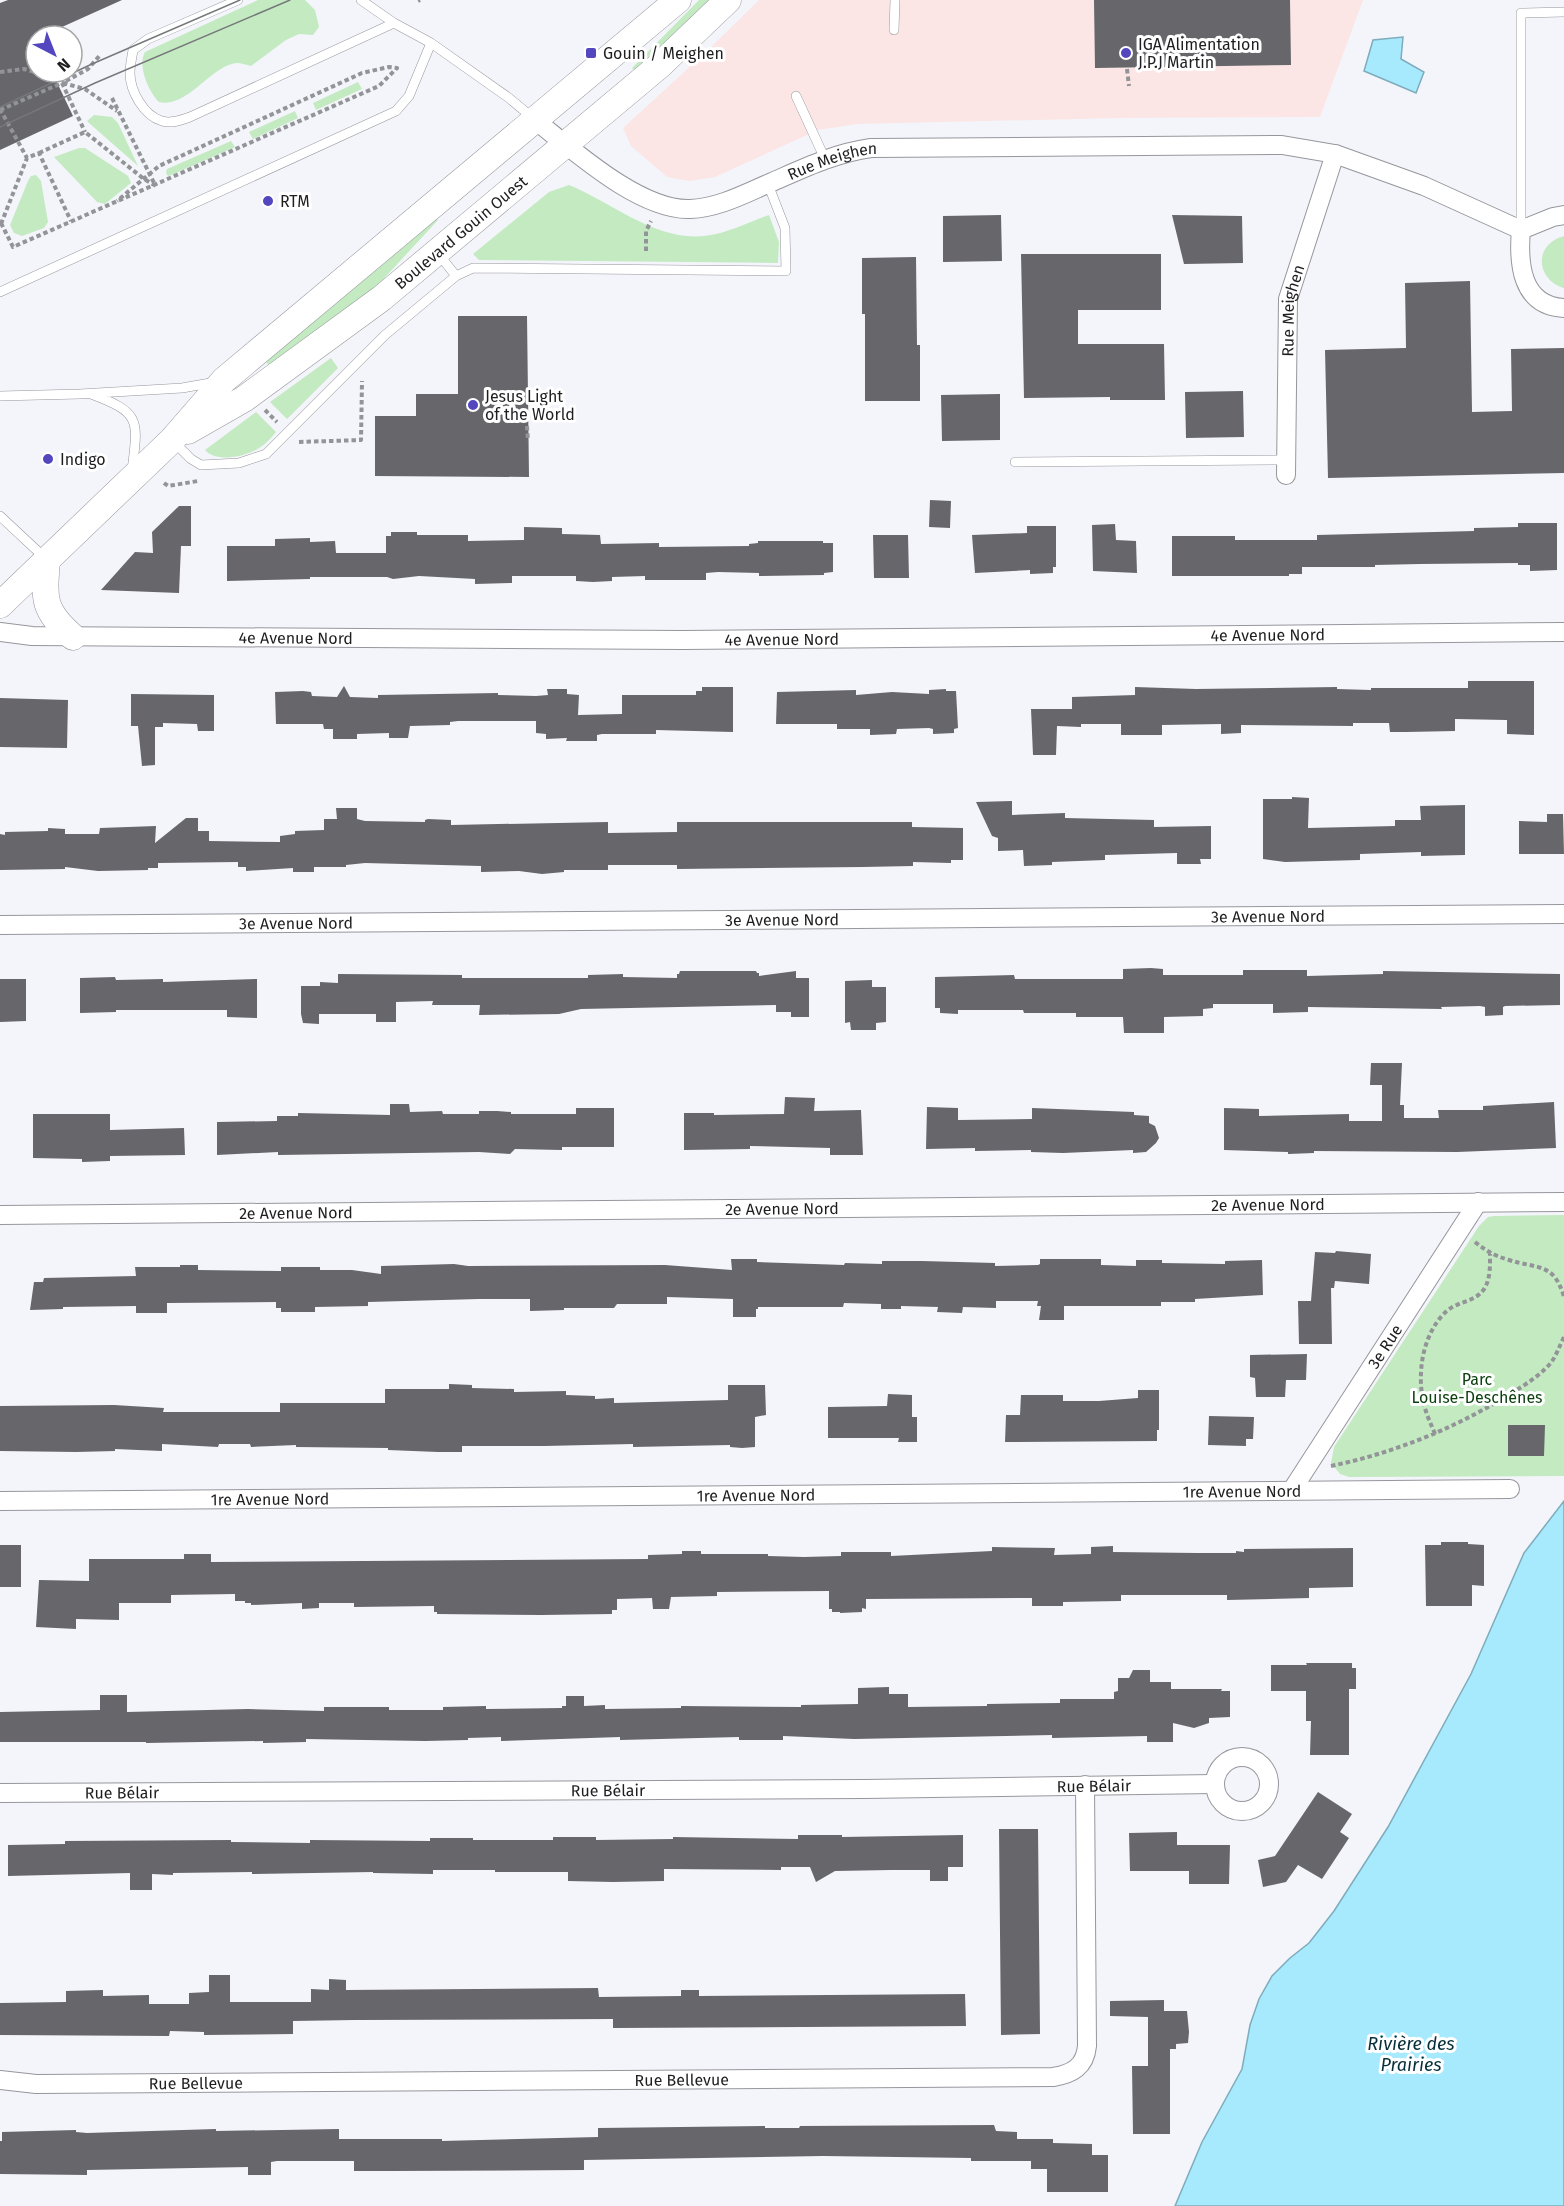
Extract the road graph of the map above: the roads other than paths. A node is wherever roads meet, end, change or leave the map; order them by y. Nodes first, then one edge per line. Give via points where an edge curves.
1 (238, 0) edge
2 (361, 0) edge
3 (678, 0) edge
4 (728, 0) edge
5 (895, 0) edge
6 (1564, 12) edge
7 (394, 23) junction
8 (894, 30) dead end
9 (431, 43) junction
10 (796, 96) dead end
11 (535, 120) junction
12 (566, 144) junction
13 (1335, 154) junction
14 (825, 159) junction
15 (768, 184) junction
16 (1564, 215) edge
17 (1521, 230) junction
18 (437, 252) junction
19 (456, 276) junction
20 (0, 292) edge
21 (1564, 308) edge
22 (224, 380) junction
23 (89, 393) junction
24 (0, 396) edge
25 (172, 440) junction
26 (1015, 462) dead end
27 (1286, 467) joint
28 (132, 478) junction
29 (0, 516) edge
30 (47, 560) junction
31 (0, 605) edge
32 (0, 632) edge
33 (1564, 632) edge
34 (73, 637) junction
35 (1564, 914) edge
36 (0, 925) edge
37 (1478, 1202) junction
38 (1564, 1202) edge
39 (0, 1215) edge
40 (1293, 1490) junction
41 (1510, 1490) dead end
42 (0, 1501) edge
43 (1215, 1784) dead end
44 (1085, 1785) junction
45 (0, 1793) edge
46 (0, 2080) edge

1 - 7 lane via 148,39 133,50 130,75 144,109 162,121 190,117
2 - 7 lane, Rue Meighen
3 - 11 main road, Boulevard Gouin Ouest
4 - 12 main road, Boulevard Gouin Ouest via 673,54
5 - 8 lane
6 - 17 lane via 1521,13
7 - 9 lane, Rue Meighen
9 - 11 lane, Rue Meighen
9 - 20 lane via 409,96 396,111
10 - 14 lane
11 - 12 street, Rue Meighen
11 - 22 main road, Boulevard Gouin Ouest
12 - 15 street, Rue Meighen via 629,189 674,209 716,206
12 - 18 main road, Boulevard Gouin Ouest
13 - 14 street, Rue Meighen via 1282,145 892,147 846,152
13 - 17 street, Rue Meighen via 1424,186
13 - 27 street, Rue Meighen via 1288,299
14 - 15 street, Rue Meighen
15 - 19 lane via 785,228 786,271 482,267
16 - 17 street
17 - 21 street via 1520,264 1524,280 1545,303
18 - 19 lane
18 - 25 main road, Boulevard Gouin Ouest via 354,320 244,399
19 - 25 lane via 385,335 266,454 239,463 201,465
22 - 23 lane via 182,388
22 - 25 main road, Boulevard Gouin Ouest
23 - 24 lane
23 - 28 lane via 117,404 133,418 136,429
25 - 28 main road, Boulevard Gouin Ouest
26 - 27 lane
28 - 30 main road, Boulevard Gouin Ouest
29 - 30 lane
30 - 31 main road, Boulevard Gouin Ouest
30 - 34 main road via 46,602 53,618
32 - 34 street, 4e Avenue Nord
33 - 34 street, 4e Avenue Nord via 683,640
35 - 36 street, 3e Avenue Nord
37 - 38 street, 2e Avenue Nord
37 - 39 street, 2e Avenue Nord
37 - 40 street, 3e Rue
40 - 41 street, 1re Avenue Nord
40 - 42 street, 1re Avenue Nord
43 - 44 street, Rue Bélair
44 - 45 street, Rue Bélair
44 - 46 street, Rue Bellevue via 1087,2046 1082,2064 1065,2075 48,2084

